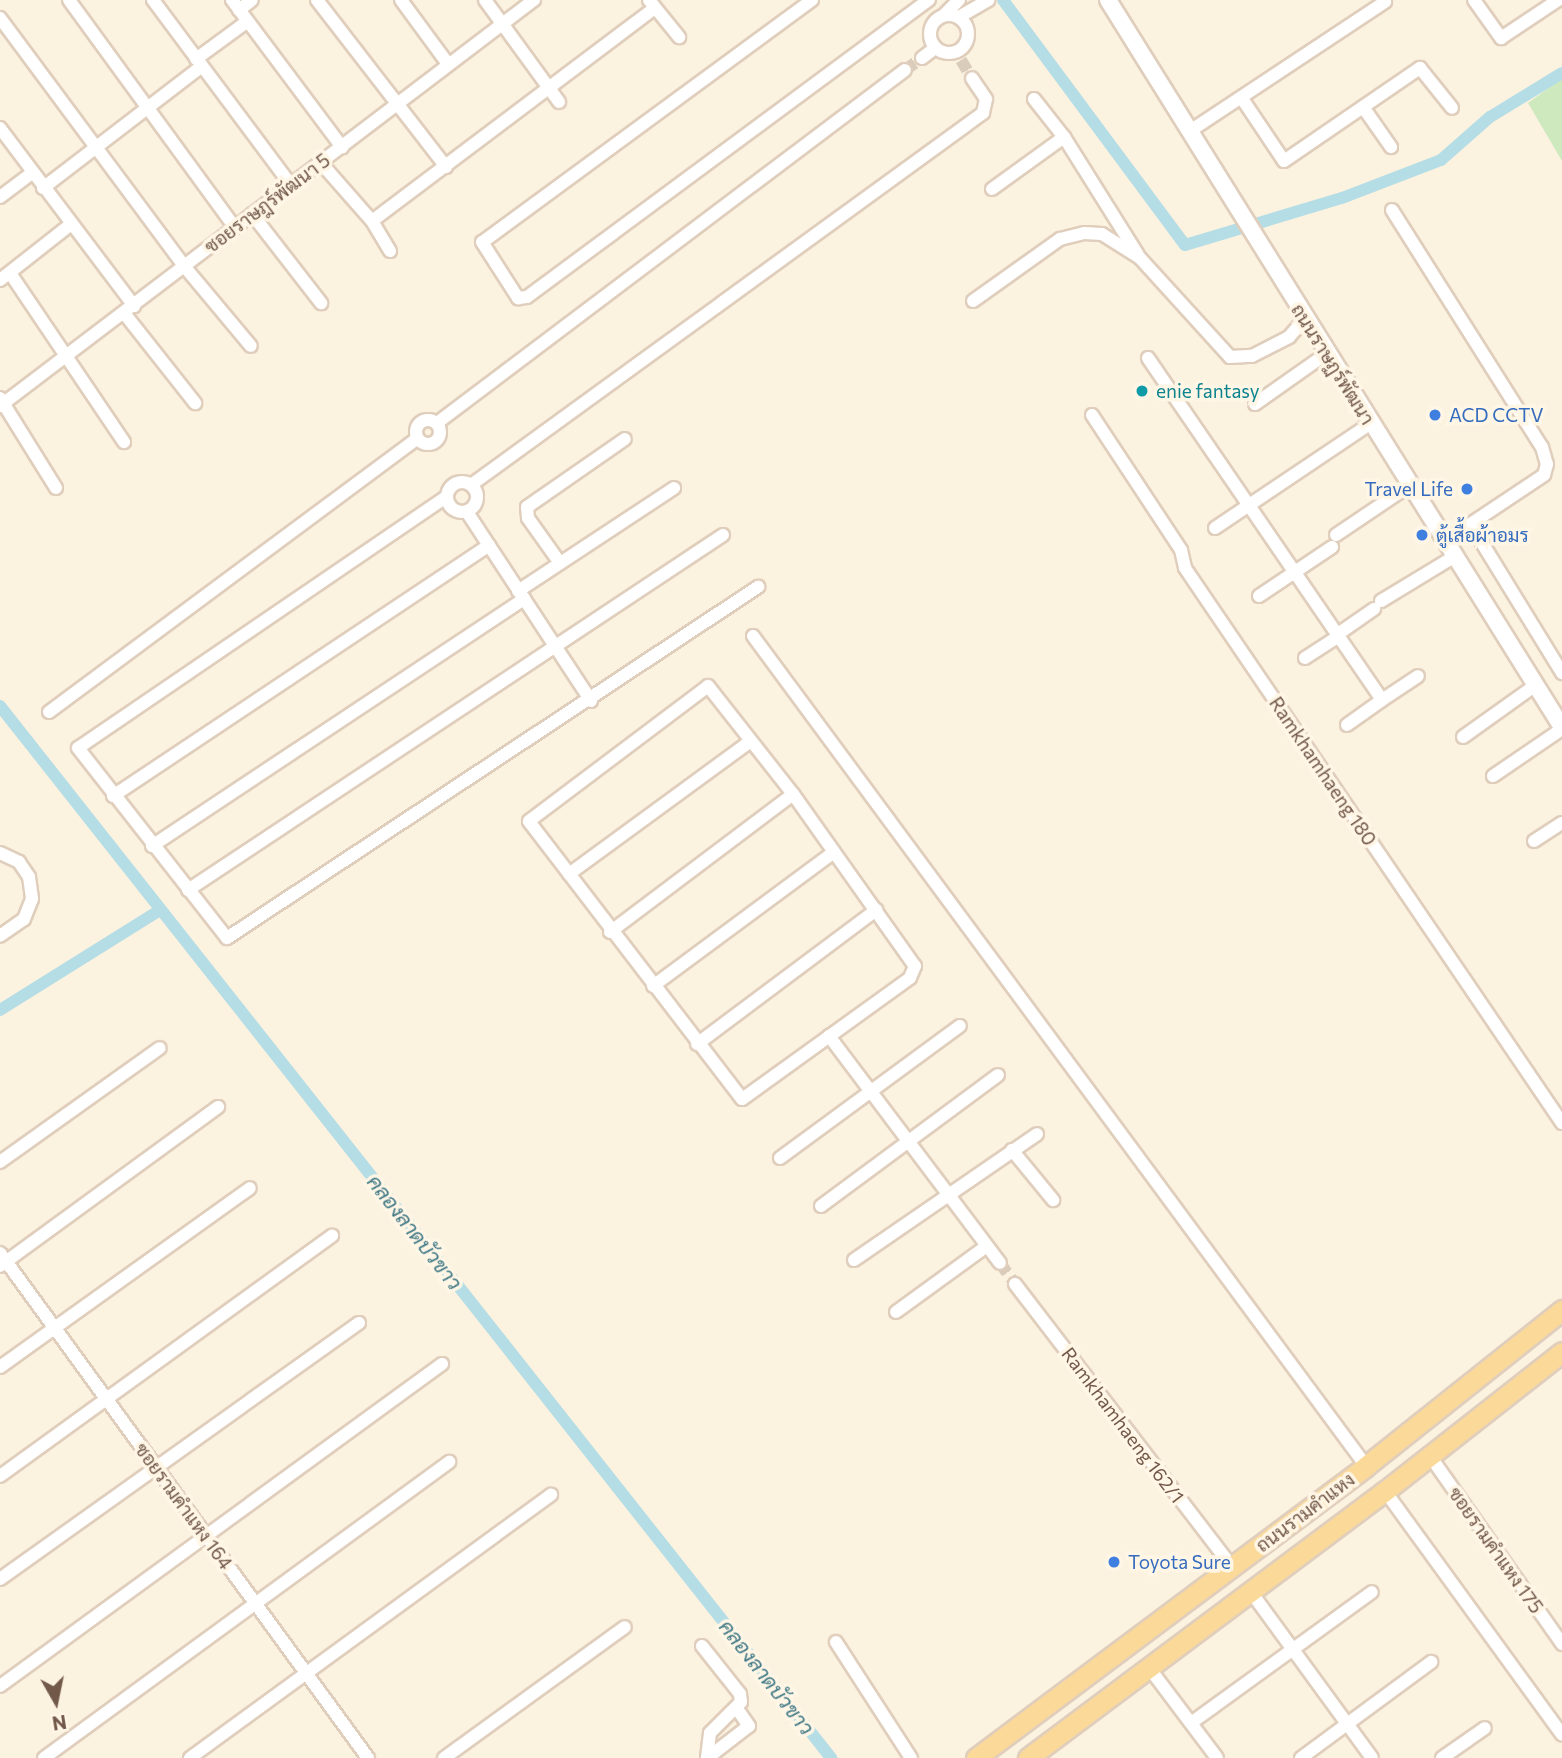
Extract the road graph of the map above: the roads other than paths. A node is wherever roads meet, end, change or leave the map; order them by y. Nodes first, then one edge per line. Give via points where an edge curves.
1 (69, 0) edge
2 (153, 0) edge
3 (252, 0) edge
4 (317, 0) edge
5 (401, 0) edge
6 (485, 0) edge
7 (534, 0) edge
8 (812, 0) edge
9 (929, 0) edge
10 (960, 0) edge
11 (1108, 0) edge
12 (1474, 0) edge
13 (1558, 0) edge
14 (984, 2) edge
15 (1385, 2) edge
16 (652, 4) edge
17 (235, 5) edge
18 (945, 14) junction
19 (959, 17) junction
20 (0, 18) edge
21 (248, 21) junction
22 (501, 25) junction
23 (679, 37) dead end
24 (935, 48) junction
25 (922, 58) tunnel mouth
26 (199, 62) junction
27 (449, 64) junction
28 (905, 71) tunnel mouth
29 (972, 78) tunnel mouth
30 (550, 89) junction
31 (1034, 99) dead end
32 (1243, 100) junction
33 (559, 102) dead end
34 (396, 105) junction
35 (1363, 107) junction
36 (1452, 108) dead end
37 (147, 109) junction
38 (0, 128) edge
39 (1190, 131) junction
40 (1064, 137) junction
41 (342, 147) junction
42 (1391, 147) dead end
43 (96, 148) junction
44 (321, 163) junction
45 (446, 167) junction
46 (33, 173) junction
47 (290, 184) junction
48 (43, 188) junction
49 (992, 189) dead end
50 (0, 197) edge
51 (1392, 210) dead end
52 (252, 214) junction
53 (372, 221) junction
54 (70, 225) junction
55 (234, 226) junction
56 (390, 251) dead end
57 (1140, 258) junction
58 (184, 266) junction
59 (5, 276) edge
60 (974, 301) dead end
61 (321, 303) dead end
62 (129, 309) junction
63 (1304, 320) junction
64 (251, 345) dead end
65 (1326, 354) junction
66 (69, 357) junction
67 (1148, 358) dead end
68 (1, 402) edge
69 (195, 402) dead end
70 (1255, 404) dead end
71 (1092, 415) dead end
72 (1371, 423) junction
73 (625, 439) dead end
74 (124, 442) dead end
75 (471, 485) junction
76 (1410, 485) junction
77 (56, 488) dead end
78 (674, 488) dead end
79 (446, 497) junction
80 (1250, 504) junction
81 (467, 512) junction
82 (1471, 524) junction
83 (1215, 528) dead end
84 (723, 535) dead end
85 (1445, 541) junction
86 (489, 545) junction
87 (1455, 556) junction
88 (560, 563) junction
89 (1297, 571) junction
90 (758, 587) dead end
91 (521, 595) junction
92 (1259, 596) dead end
93 (1338, 635) junction
94 (753, 636) dead end
95 (557, 649) junction
96 (1305, 658) dead end
97 (1562, 673) edge
98 (1418, 676) dead end
99 (1536, 685) junction
100 (1382, 700) junction
101 (591, 701) junction
102 (49, 712) dead end
103 (1347, 725) dead end
104 (1562, 728) edge
105 (1463, 737) dead end
106 (751, 741) junction
107 (1493, 776) dead end
108 (793, 794) junction
109 (113, 796) junction
110 (1562, 823) edge
111 (1534, 841) dead end
112 (152, 846) junction
113 (834, 852) junction
114 (0, 853) edge
115 (569, 874) junction
116 (188, 890) junction
117 (876, 910) junction
118 (610, 932) junction
119 (0, 936) edge
120 (653, 986) junction
121 (960, 1026) dead end
122 (829, 1036) junction
123 (697, 1044) junction
124 (160, 1048) dead end
125 (998, 1075) dead end
126 (870, 1092) junction
127 (218, 1107) dead end
128 (1562, 1123) edge
129 (1037, 1134) dead end
130 (909, 1140) junction
131 (1012, 1150) junction
132 (779, 1158) dead end
133 (0, 1163) edge
134 (250, 1188) dead end
135 (948, 1195) junction
136 (1053, 1200) dead end
137 (821, 1206) dead end
138 (332, 1236) dead end
139 (986, 1246) junction
140 (855, 1259) dead end
141 (2, 1260) edge
142 (1000, 1263) tunnel mouth
143 (1015, 1284) tunnel mouth
144 (1562, 1310) edge
145 (896, 1312) dead end
146 (359, 1323) dead end
147 (54, 1327) junction
148 (1562, 1352) edge
149 (442, 1364) dead end
150 (0, 1367) edge
151 (106, 1399) junction
152 (1430, 1456) junction
153 (449, 1462) dead end
154 (154, 1465) junction
155 (1366, 1466) junction
156 (0, 1476) edge
157 (1385, 1491) junction
158 (551, 1495) dead end
159 (205, 1535) junction
160 (1254, 1550) junction
161 (1226, 1571) junction
162 (1276, 1573) junction
163 (0, 1579) edge
164 (1372, 1592) dead end
165 (1245, 1597) junction
166 (256, 1604) junction
167 (625, 1627) dead end
168 (836, 1642) dead end
169 (1562, 1644) edge
170 (702, 1646) dead end
171 (1293, 1651) junction
172 (1431, 1662) dead end
173 (1150, 1669) junction
174 (306, 1674) junction
175 (0, 1686) edge
176 (737, 1709) junction
177 (1191, 1723) junction
178 (1348, 1724) junction
179 (1485, 1728) dead end
180 (1562, 1735) edge
181 (708, 1757) edge
182 (44, 1758) edge
183 (190, 1758) edge
184 (368, 1758) edge
185 (444, 1758) edge
186 (911, 1758) edge
187 (976, 1758) edge
188 (1028, 1758) edge
189 (1217, 1758) edge
190 (1301, 1758) edge
191 (1372, 1758) edge
192 (1442, 1758) edge

1 - 37 street
2 - 26 street
3 - 17 street
4 - 34 street
5 - 27 street
6 - 22 street
7 - 22 street, ซอยราษฎร์พัฒนา 5
8 - 9 street via 482,242 518,298 527,297
10 - 18 street
11 - 39 street, ถนนราษฏร์พัฒนา
12 - 13 street via 1501,38
14 - 19 street
15 - 32 street
16 - 23 street
16 - 30 street
17 - 21 street
18 - 19 street
18 - 24 street via 930,29
19 - 24 street via 968,28 967,42 958,56
20 - 43 street
21 - 26 street
21 - 41 street
22 - 27 street, ซอยราษฎร์พัฒนา 5
22 - 30 street
24 - 25 street
26 - 37 street
26 - 47 street
27 - 34 street, ซอยราษฎร์พัฒนา 5
28 - 102 street via 437,423 439,439 433,444 416,439
29 - 75 street via 986,99 983,113
30 - 33 street
30 - 45 street
31 - 40 street
32 - 35 street via 1284,161
32 - 39 street
34 - 41 street, ซอยราษฎร์พัฒนา 5
34 - 45 street
35 - 36 street via 1422,68
35 - 42 street
37 - 43 street
37 - 55 street
38 - 46 street
39 - 63 street, ถนนราษฏร์พัฒนา
40 - 49 street
40 - 57 street
41 - 44 street, ซอยราษฎร์พัฒนา 5
43 - 48 street
43 - 58 street
44 - 47 street, ซอยราษฎร์พัฒนา 5
44 - 53 street
45 - 53 street
46 - 48 street
46 - 50 street
47 - 52 street, ซอยราษฎร์พัฒนา 5
48 - 54 street
51 - 82 street via 1542,447 1547,464 1544,475
52 - 55 street, ซอยราษฎร์พัฒนา 5
52 - 61 street
53 - 56 street
54 - 59 street
54 - 62 street
55 - 58 street, ซอยราษฎร์พัฒนา 5
57 - 60 street via 1101,234 1060,239
57 - 63 street via 1230,357 1252,356 1289,337
58 - 62 street, ซอยราษฎร์พัฒนา 5
58 - 64 street
59 - 66 street
62 - 66 street, ซอยราษฎร์พัฒนา 5
62 - 69 street
63 - 65 street, ถนนราษฏร์พัฒนา
65 - 70 street
65 - 72 street, ถนนราษฏร์พัฒนา
66 - 68 street, ซอยราษฎร์พัฒนา 5
66 - 74 street
67 - 80 street
68 - 77 street
71 - 128 street, Ramkhamhaeng 180 via 1181,550 1185,568
72 - 76 street, ถนนราษฏร์พัฒนา
72 - 80 street
73 - 88 street via 527,507 528,518
75 - 79 street via 454,483
75 - 81 street via 477,499
76 - 85 street, ถนนราษฏร์พัฒนา
76 - 89 street
78 - 88 street
79 - 81 street via 457,512
79 - 109 street via 78,748
80 - 83 street
80 - 89 street
81 - 86 street
82 - 85 street
82 - 97 street
84 - 95 street
85 - 87 street, ถนนราษฏร์พัฒนา
86 - 91 street
86 - 109 street
87 - 93 street
87 - 99 street, ถนนราษฏร์พัฒนา
88 - 91 street
89 - 92 street
89 - 93 street
90 - 101 street
91 - 95 street
91 - 112 street
93 - 96 street
93 - 100 street
94 - 155 street
95 - 101 street
95 - 116 street
98 - 100 street
99 - 104 street, ถนนราษฏร์พัฒนา
99 - 105 street
100 - 103 street
101 - 116 street via 230,937
104 - 107 street
106 - 108 street
106 - 115 street
106 - 115 street via 708,686 529,821
108 - 113 street
108 - 118 street
109 - 112 street
110 - 111 street
112 - 116 street
113 - 117 street
113 - 120 street
114 - 119 street via 19,862 29,877 32,899 24,919
115 - 118 street
117 - 122 street via 915,966 915,974
117 - 123 street
118 - 120 street
120 - 123 street
121 - 126 street
122 - 123 street via 742,1099
122 - 126 street
124 - 133 street
125 - 130 street
126 - 130 street
126 - 132 street
127 - 141 street
129 - 131 street
130 - 135 street
130 - 137 street
131 - 135 street
131 - 136 street
134 - 147 street
135 - 139 street
135 - 140 street
138 - 151 street
139 - 142 street
139 - 145 street
141 - 147 street, ซอยรามคำแหง 164
143 - 161 street, Ramkhamhaeng 162/1
144 - 155 main road, ถนนรามคำแหง
146 - 154 street
147 - 150 street
147 - 151 street, ซอยรามคำแหง 164
148 - 152 main road, ถนนรามคำแหง
149 - 159 street
151 - 154 street, ซอยรามคำแหง 164
151 - 156 street
152 - 157 main road, ถนนรามคำแหง
152 - 169 street, ซอยรามคำแหง 175
153 - 166 street
154 - 159 street, ซอยรามคำแหง 164
154 - 163 street
155 - 160 main road, ถนนรามคำแหง
157 - 162 main road, ถนนรามคำแหง
157 - 180 street
158 - 174 street
159 - 166 street, ซอยรามคำแหง 164
159 - 175 street
160 - 161 main road, ถนนรามคำแหง
160 - 162 main road via 1261,1570
161 - 165 main road
161 - 187 main road, ถนนรามคำแหง
162 - 165 main road, ถนนรามคำแหง
164 - 171 street
165 - 171 street
165 - 173 main road, ถนนรามคำแหง
166 - 174 street, ซอยรามคำแหง 164
166 - 182 street
167 - 185 street
168 - 186 street
170 - 176 street via 740,1694
171 - 177 street
171 - 178 street
172 - 178 street
173 - 177 street
173 - 188 main road, ถนนรามคำแหง
174 - 183 street
174 - 184 street, ซอยรามคำแหง 164
176 - 181 street via 710,1733
176 - 181 street via 749,1726
177 - 189 street
178 - 190 street
178 - 191 street
179 - 192 street

